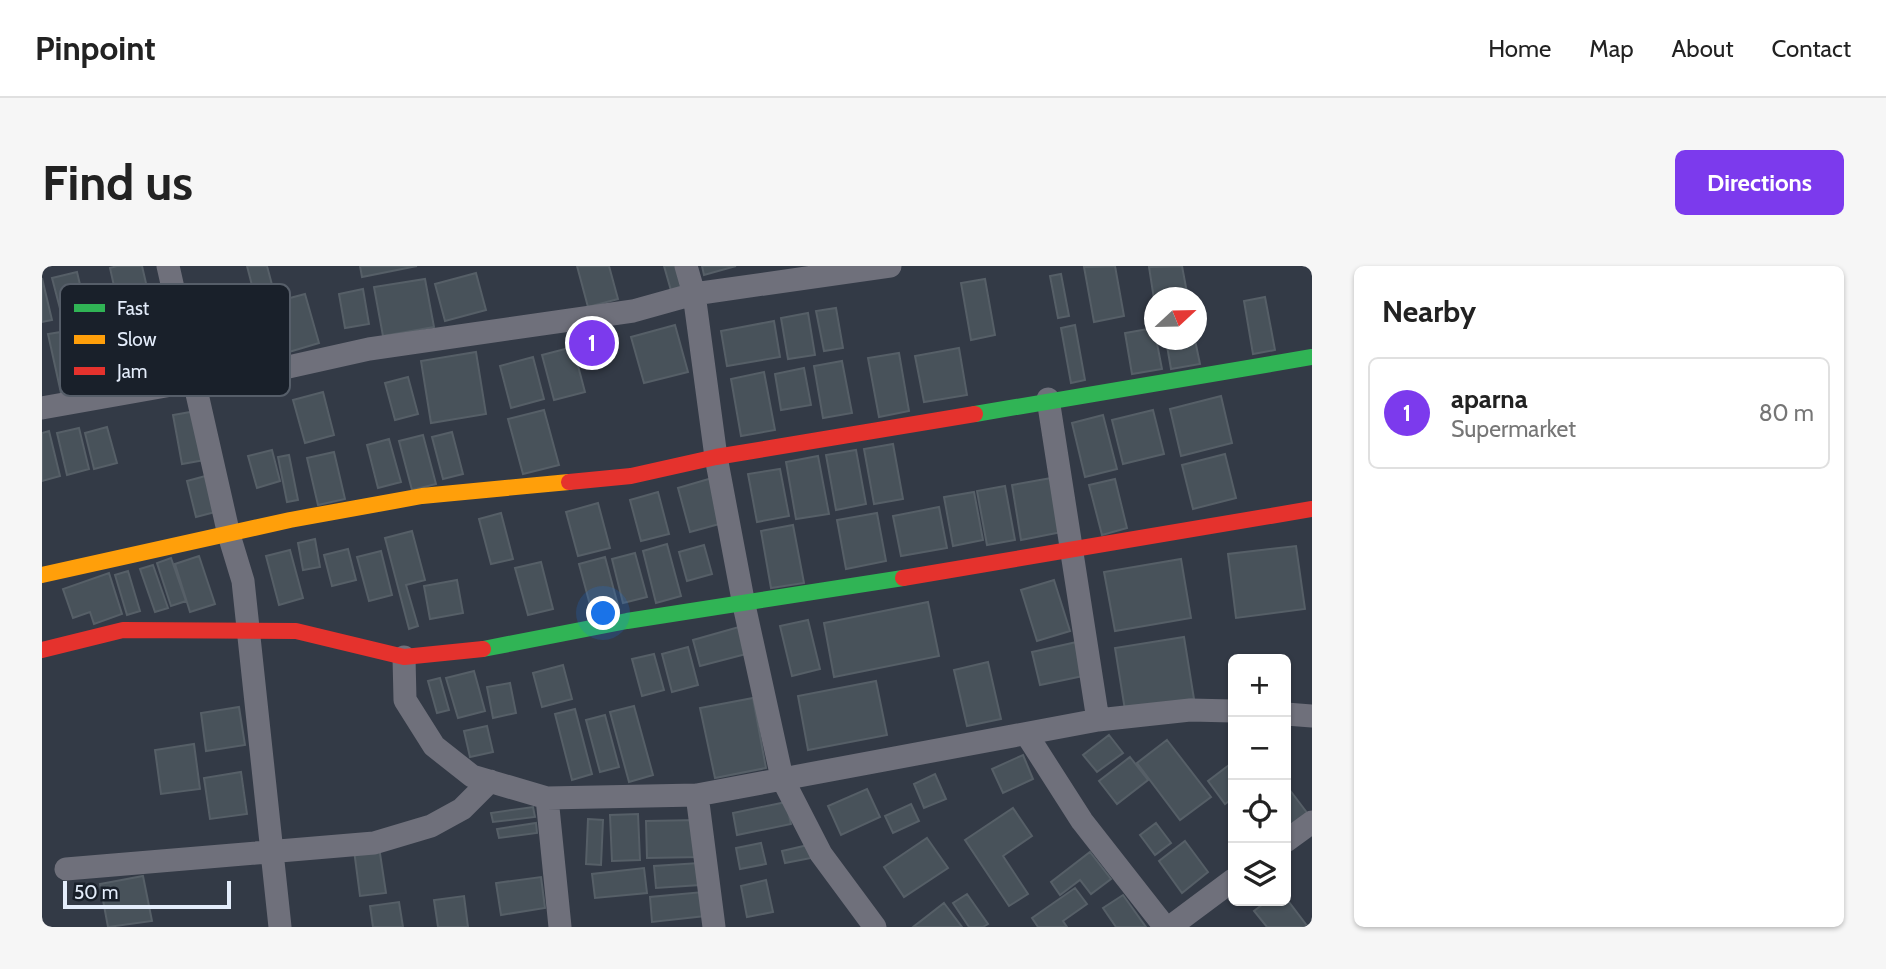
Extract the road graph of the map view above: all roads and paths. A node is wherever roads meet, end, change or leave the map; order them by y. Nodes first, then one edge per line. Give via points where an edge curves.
1 (168, 266) edge
2 (686, 266) edge
3 (890, 266) edge
4 (172, 284) edge
5 (694, 295) junction
6 (1312, 357) edge
7 (290, 367) edge
8 (107, 396) edge
9 (198, 396) edge
10 (1048, 399) junction
11 (42, 408) edge
12 (716, 457) junction
13 (1312, 509) edge
14 (229, 536) junction
15 (1072, 549) junction
16 (42, 575) edge
17 (744, 605) junction
18 (248, 630) junction
19 (42, 650) edge
20 (404, 657) junction
21 (1228, 711) edge
22 (1291, 714) edge
23 (1312, 716) edge
24 (1098, 720) junction
25 (1027, 735) junction
26 (782, 778) junction
27 (490, 781) junction
28 (697, 795) junction
29 (547, 798) junction
30 (1312, 822) edge
31 (1291, 837) edge
32 (272, 850) junction
33 (66, 869) dead end
34 (1228, 884) edge
35 (281, 927) edge
36 (561, 927) edge
37 (714, 927) edge
38 (875, 927) edge
39 (1168, 927) edge

1 - 4 street
2 - 5 street
3 - 5 street
5 - 7 street via 633,311 369,349
5 - 12 street
6 - 10 street
8 - 11 street
9 - 14 street
10 - 12 street
10 - 15 street
12 - 14 street via 631,476 422,496
12 - 17 street
13 - 15 street
14 - 16 street
14 - 18 street via 243,582
15 - 17 street
15 - 24 street
17 - 20 street via 627,621 475,651
17 - 26 street
18 - 19 street via 123,630
18 - 20 street via 296,631
18 - 32 street
20 - 27 street via 405,699 435,746 472,776
21 - 24 street via 1190,710
22 - 23 street
24 - 25 street
25 - 26 street
25 - 39 street via 1082,821
26 - 28 street
26 - 38 street via 821,855
27 - 29 street
27 - 32 street via 462,809 431,826 374,843
28 - 29 street
28 - 37 street
29 - 36 street
30 - 31 street
32 - 33 street
32 - 35 street
34 - 39 street

